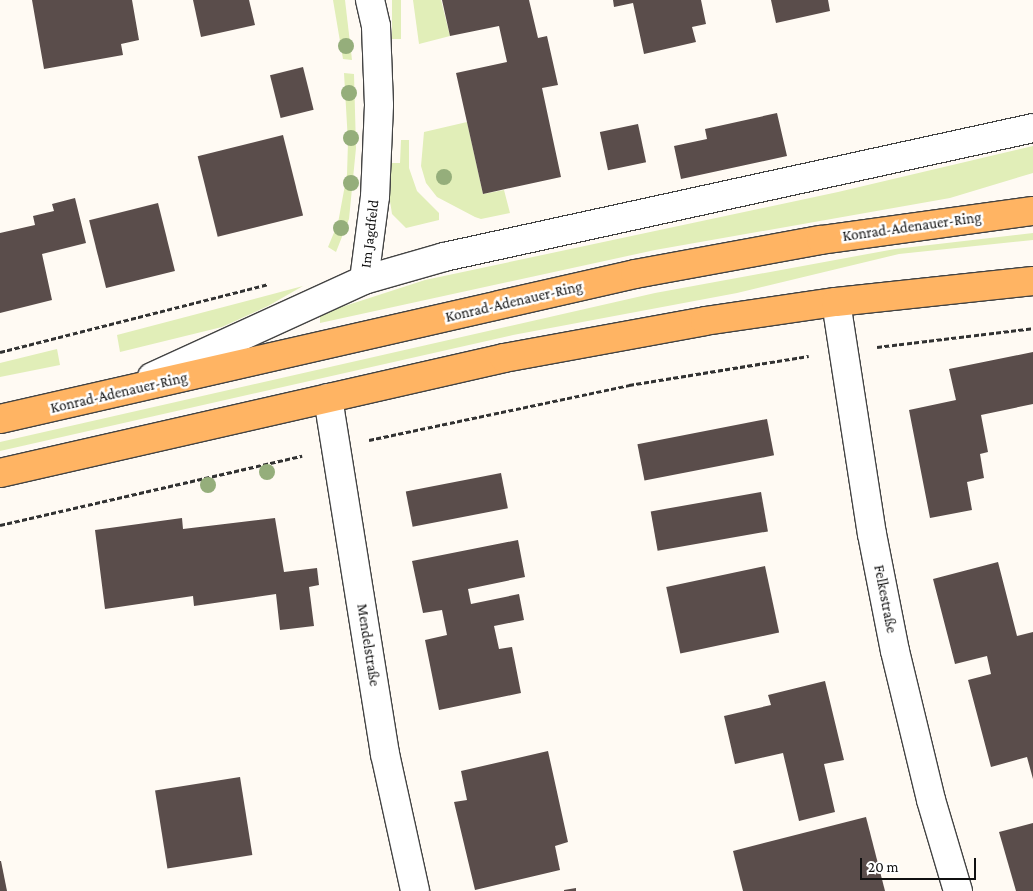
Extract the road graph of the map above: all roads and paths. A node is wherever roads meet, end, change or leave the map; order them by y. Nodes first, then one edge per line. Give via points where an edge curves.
1 (370, 0) edge
2 (1033, 128) edge
3 (1033, 211) edge
4 (364, 280) junction
5 (1033, 281) edge
6 (269, 283) dead end
7 (836, 302) junction
8 (1033, 328) edge
9 (881, 346) dead end
10 (0, 352) edge
11 (802, 357) dead end
12 (110, 395) junction
13 (328, 398) junction
14 (0, 419) edge
15 (376, 438) dead end
16 (300, 457) dead end
17 (0, 473) edge
18 (0, 524) edge
19 (416, 891) edge
20 (958, 891) edge

1 - 4 street, Im Jagdfeld via 376,26 379,105 375,197
2 - 4 street via 444,257
3 - 12 main road, Konrad-Adenauer-Ring via 821,240 635,274
4 - 12 street, Im Jagdfeld
5 - 7 main road
6 - 10 path
7 - 13 main road via 705,321 514,356
7 - 20 street, Felkestraße via 872,534 895,651 931,800
8 - 9 path
11 - 15 path via 629,385
12 - 14 main road, Konrad-Adenauer-Ring
13 - 17 main road
13 - 19 street, Mendelstraße via 385,754
16 - 18 path

